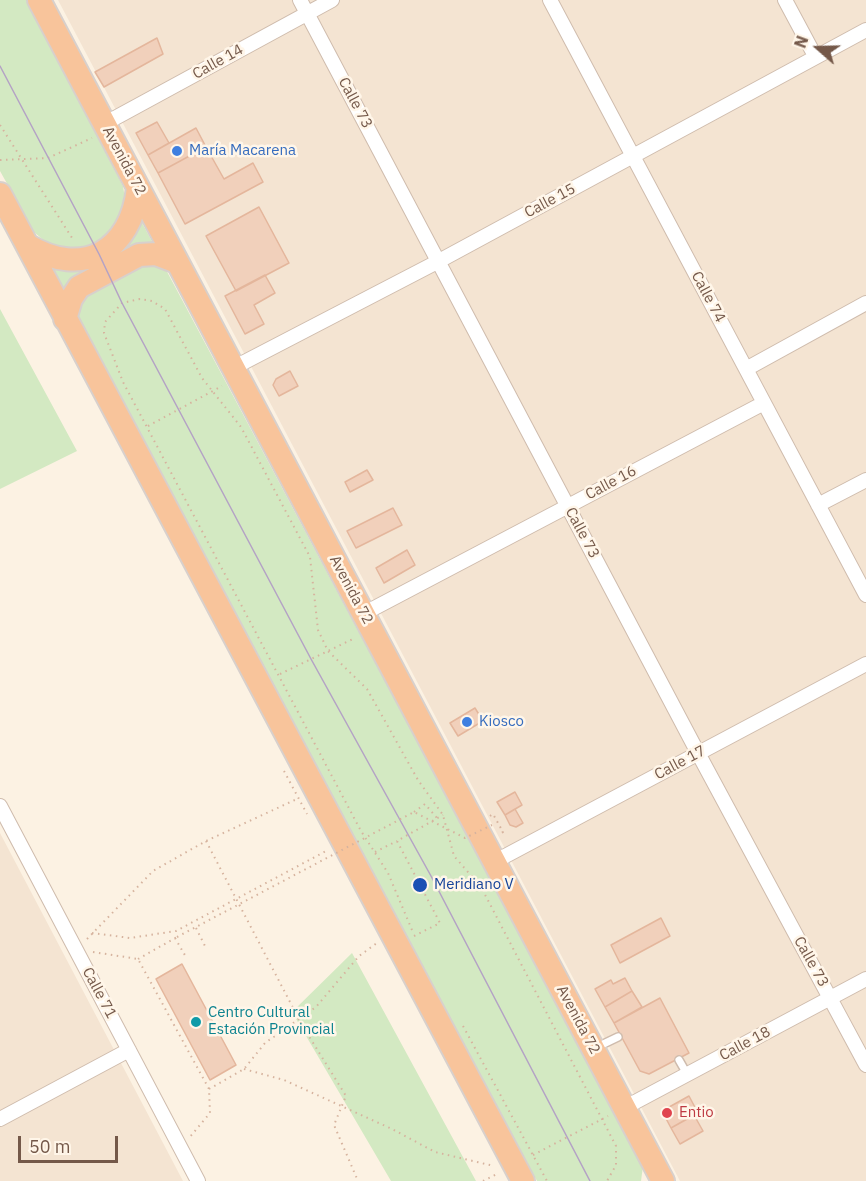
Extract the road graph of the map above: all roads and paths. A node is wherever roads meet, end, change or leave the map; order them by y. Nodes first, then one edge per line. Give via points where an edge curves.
1 (39, 0) edge
2 (300, 0) edge
3 (332, 0) edge
4 (550, 0) edge
5 (785, 0) edge
6 (307, 13) junction
7 (866, 30) edge
8 (815, 57) junction
9 (0, 125) edge
10 (106, 127) junction
11 (633, 156) junction
12 (0, 160) edge
13 (24, 160) junction
14 (138, 188) junction
15 (0, 194) edge
16 (27, 245) junction
17 (85, 259) junction
18 (439, 261) junction
19 (177, 262) junction
20 (866, 303) edge
21 (65, 319) junction
22 (746, 369) junction
23 (235, 373) junction
24 (212, 392) junction
25 (764, 403) junction
26 (138, 433) junction
27 (866, 480) edge
28 (818, 505) junction
29 (567, 506) junction
30 (866, 595) edge
31 (367, 622) junction
32 (328, 651) junction
33 (866, 664) edge
34 (279, 675) junction
35 (260, 687) junction
36 (698, 753) junction
37 (315, 790) junction
38 (0, 806) edge
39 (415, 811) junction
40 (443, 815) junction
41 (437, 818) junction
42 (492, 825) dead end
43 (352, 836) junction
44 (206, 841) junction
45 (397, 841) junction
46 (375, 853) junction
47 (494, 862) junction
48 (238, 898) junction
49 (196, 929) junction
50 (92, 933) junction
51 (403, 935) junction
52 (176, 938) junction
53 (205, 946) dead end
54 (76, 950) junction
55 (186, 957) dead end
56 (138, 960) junction
57 (866, 980) edge
58 (831, 998) junction
59 (459, 1019) dead end
60 (300, 1020) junction
61 (618, 1037) dead end
62 (593, 1049) junction
63 (129, 1050) junction
64 (679, 1060) dead end
65 (866, 1065) edge
66 (244, 1069) junction
67 (687, 1074) junction
68 (209, 1089) junction
69 (342, 1106) junction
70 (624, 1108) junction
71 (603, 1118) junction
72 (0, 1119) edge
73 (180, 1146) junction
74 (517, 1167) edge
75 (654, 1175) edge
76 (198, 1181) edge
77 (358, 1181) edge
78 (483, 1181) edge
79 (548, 1181) edge
80 (607, 1181) edge

1 - 10 highway, Avenida 72
2 - 6 street, Calle 73
3 - 6 street, Calle 14
4 - 11 street, Calle 74
5 - 8 street
6 - 10 street, Calle 14
6 - 18 street, Calle 73
7 - 8 street, Calle 15
8 - 11 street, Calle 15
9 - 13 path
10 - 13 path via 48,158
10 - 14 highway, Avenida 72
11 - 18 street, Calle 15
11 - 22 street, Calle 74
12 - 13 path
13 - 17 path
14 - 17 highway via 136,209 128,228 115,243
14 - 19 highway, Avenida 72
15 - 16 highway
16 - 17 highway via 45,256
16 - 21 highway
18 - 23 street, Calle 15
18 - 29 street, Calle 73
19 - 21 highway via 156,254 140,255 79,287
19 - 23 highway, Avenida 72
20 - 22 street
21 - 26 highway
22 - 25 street, Calle 74
23 - 24 path
23 - 31 highway, Avenida 72
24 - 26 path
24 - 26 path via 165,309 140,298 122,303 105,322 104,333
24 - 32 path via 241,426 310,557 318,630
25 - 28 street, Calle 74
25 - 29 street, Calle 16
26 - 34 path
26 - 35 highway
27 - 28 street
28 - 30 street, Calle 74
29 - 31 street, Calle 16
29 - 36 street, Calle 73
31 - 32 path
31 - 47 highway, Avenida 72
32 - 34 path
32 - 40 path via 367,689 418,780
33 - 36 street, Calle 17
34 - 35 path
34 - 43 path
35 - 37 highway
36 - 47 street, Calle 17
36 - 58 street, Calle 73
37 - 43 highway
37 - 44 path
38 - 54 street, Calle 71
39 - 41 path via 425,804
39 - 42 path, bridge via 465,838
39 - 49 path, bridge
40 - 41 path
40 - 71 path via 454,856 481,887
41 - 45 path
43 - 46 path
43 - 48 path
43 - 51 highway
44 - 48 path
44 - 50 path via 153,871
45 - 46 path
45 - 51 path via 440,922
46 - 51 path via 388,873
47 - 62 highway, Avenida 72
48 - 50 path via 176,931 130,938
48 - 60 path
49 - 52 path, bridge
49 - 53 path
50 - 54 path
51 - 60 path via 359,956 320,1003
51 - 74 highway
52 - 55 path
52 - 56 path
54 - 56 path
54 - 63 street, Calle 71
56 - 68 path
57 - 58 street, Calle 18
58 - 65 street, Calle 73
58 - 67 street, Calle 18
59 - 74 path
60 - 66 path via 266,1043
60 - 69 path via 346,1096
61 - 62 lane
62 - 70 highway, Avenida 72
63 - 72 street
63 - 73 street, Calle 71
64 - 67 lane
66 - 68 path
66 - 69 path via 284,1080
67 - 70 street, Calle 18
68 - 73 path via 210,1113
69 - 74 path via 435,1152
69 - 77 path via 334,1125
70 - 71 path
70 - 75 highway, Avenida 72
71 - 74 path
71 - 80 path via 616,1146 616,1166
73 - 76 street, Calle 71
74 - 78 path
74 - 79 path

